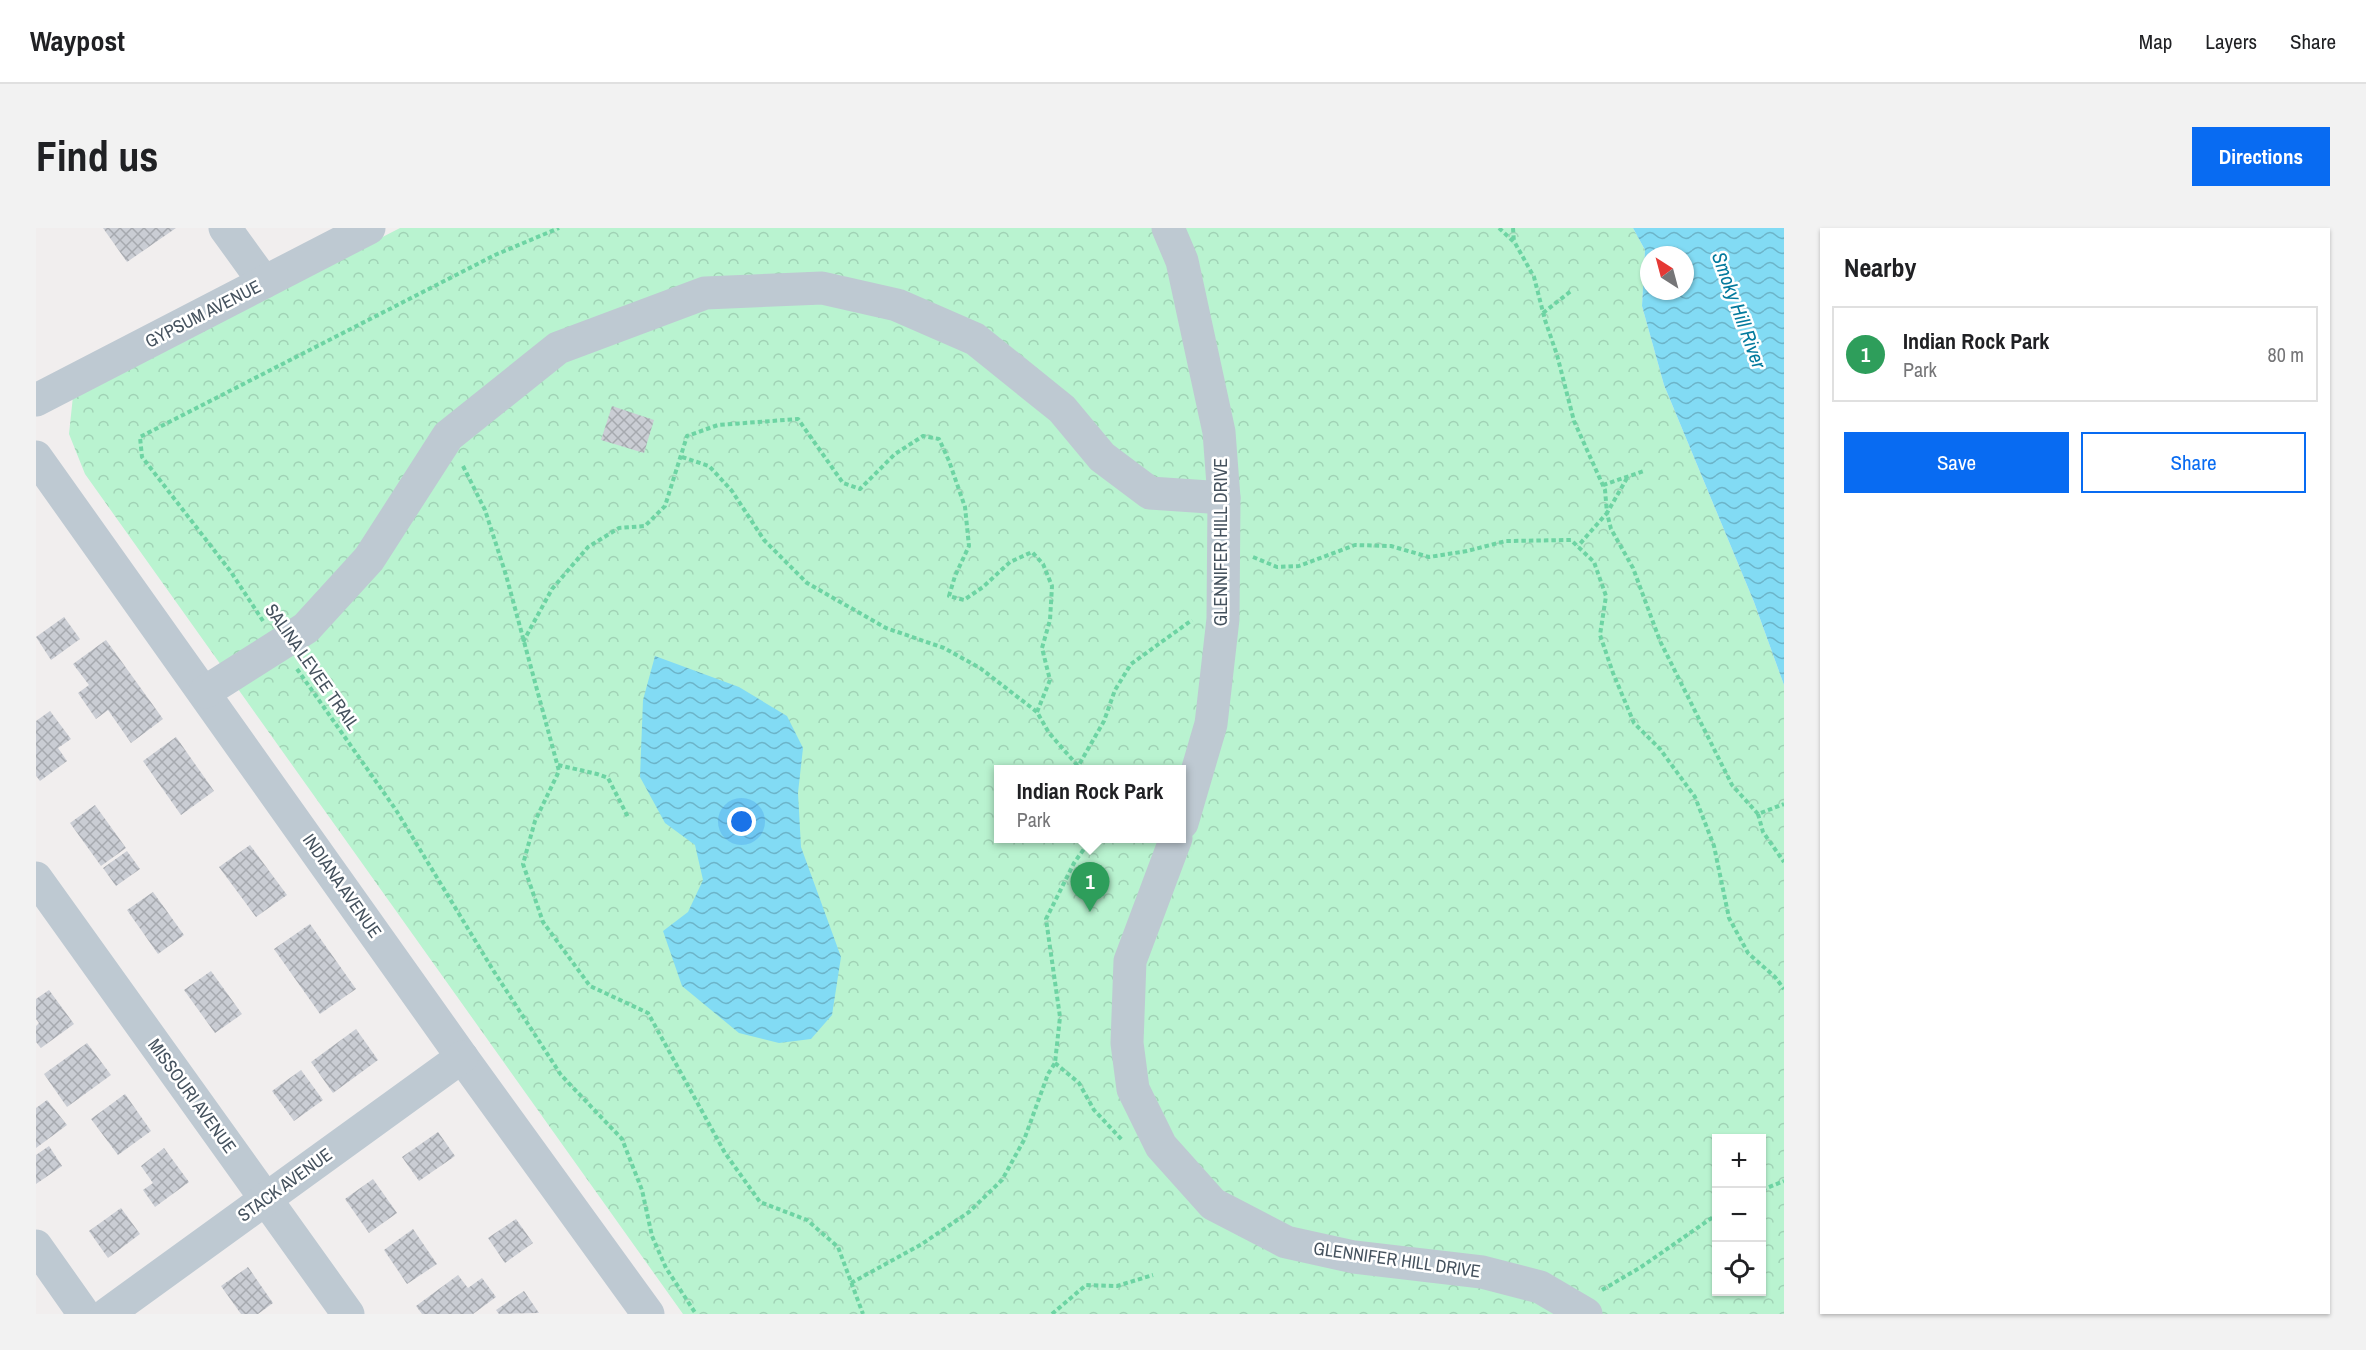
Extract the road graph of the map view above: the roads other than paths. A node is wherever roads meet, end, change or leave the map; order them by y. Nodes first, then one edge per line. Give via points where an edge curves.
1 (225, 228) edge
2 (369, 228) edge
3 (1168, 228) edge
4 (264, 282) junction
5 (36, 400) edge
6 (36, 457) edge
7 (1224, 498) junction
8 (205, 692) junction
9 (1186, 809) edge
10 (1174, 843) edge
11 (36, 878) edge
12 (462, 1057) junction
13 (266, 1199) junction
14 (36, 1246) edge
15 (1582, 1311) edge
16 (84, 1314) edge
17 (107, 1314) edge
18 (348, 1314) edge
19 (648, 1314) edge

1 - 4 street
2 - 4 street, GYPSUM AVENUE
3 - 7 street, GLENNIFER HILL DRIVE via 1182,261 1219,432
4 - 5 street, GYPSUM AVENUE
6 - 8 street, INDIANA AVENUE
7 - 8 street via 1150,493 1102,457 1062,409 975,339 897,305 822,288 705,293 558,348 448,436 369,559 306,628
7 - 9 street, GLENNIFER HILL DRIVE via 1223,619 1211,724
8 - 12 street, INDIANA AVENUE
10 - 15 street, GLENNIFER HILL DRIVE via 1130,961 1127,1043 1133,1089 1161,1146 1213,1204 1286,1242 1354,1257 1482,1272 1540,1287
11 - 13 street, MISSOURI AVENUE
12 - 13 street, STACK AVENUE
12 - 19 street, INDIANA AVENUE
13 - 17 street, STACK AVENUE
13 - 18 street, MISSOURI AVENUE
14 - 16 street

